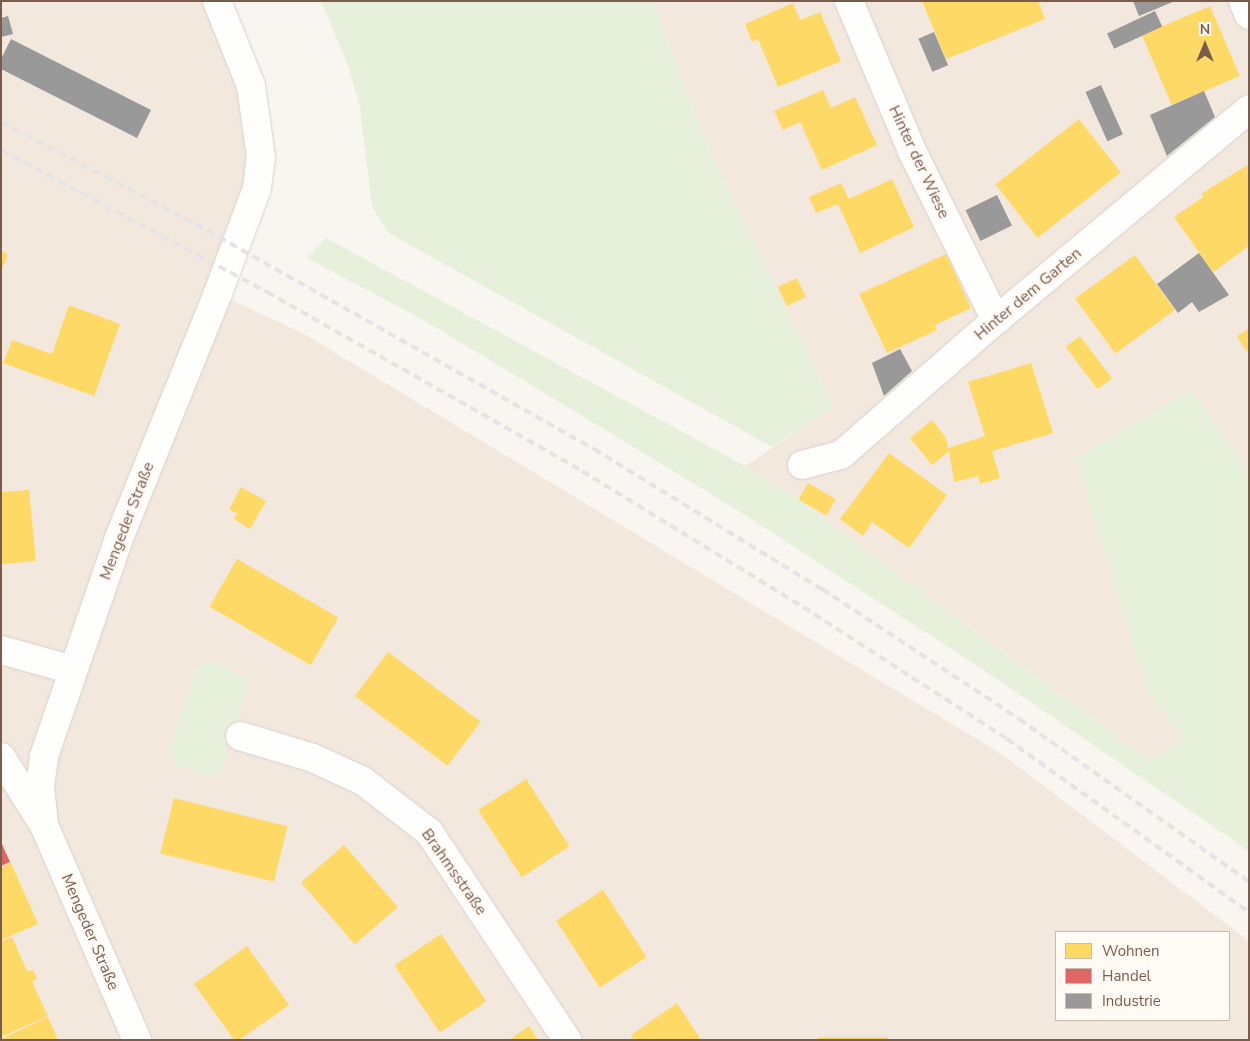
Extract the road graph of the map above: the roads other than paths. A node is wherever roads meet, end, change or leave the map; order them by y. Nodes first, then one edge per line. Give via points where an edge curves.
1 (217, 1) edge
2 (849, 1) edge
3 (1243, 1) edge
4 (1249, 14) edge
5 (1249, 109) edge
6 (996, 320) junction
7 (802, 465) dead end
8 (1, 650) edge
9 (73, 670) junction
10 (240, 736) dead end
11 (1, 757) edge
12 (44, 825) junction
13 (137, 1040) edge
14 (567, 1040) edge

1 - 9 street, Mengeder Straße via 251,86 260,157 257,188 218,294 119,538
2 - 6 street, Hinter der Wiese via 912,151
3 - 4 street
5 - 6 street, Hinter dem Garten
6 - 7 street, Hinter dem Garten via 841,455
8 - 9 street
9 - 12 street, Mengeder Straße via 44,756 40,786
10 - 14 street, Brahmsstraße via 313,758 363,781 429,832
11 - 12 street
12 - 13 street, Mengeder Straße

